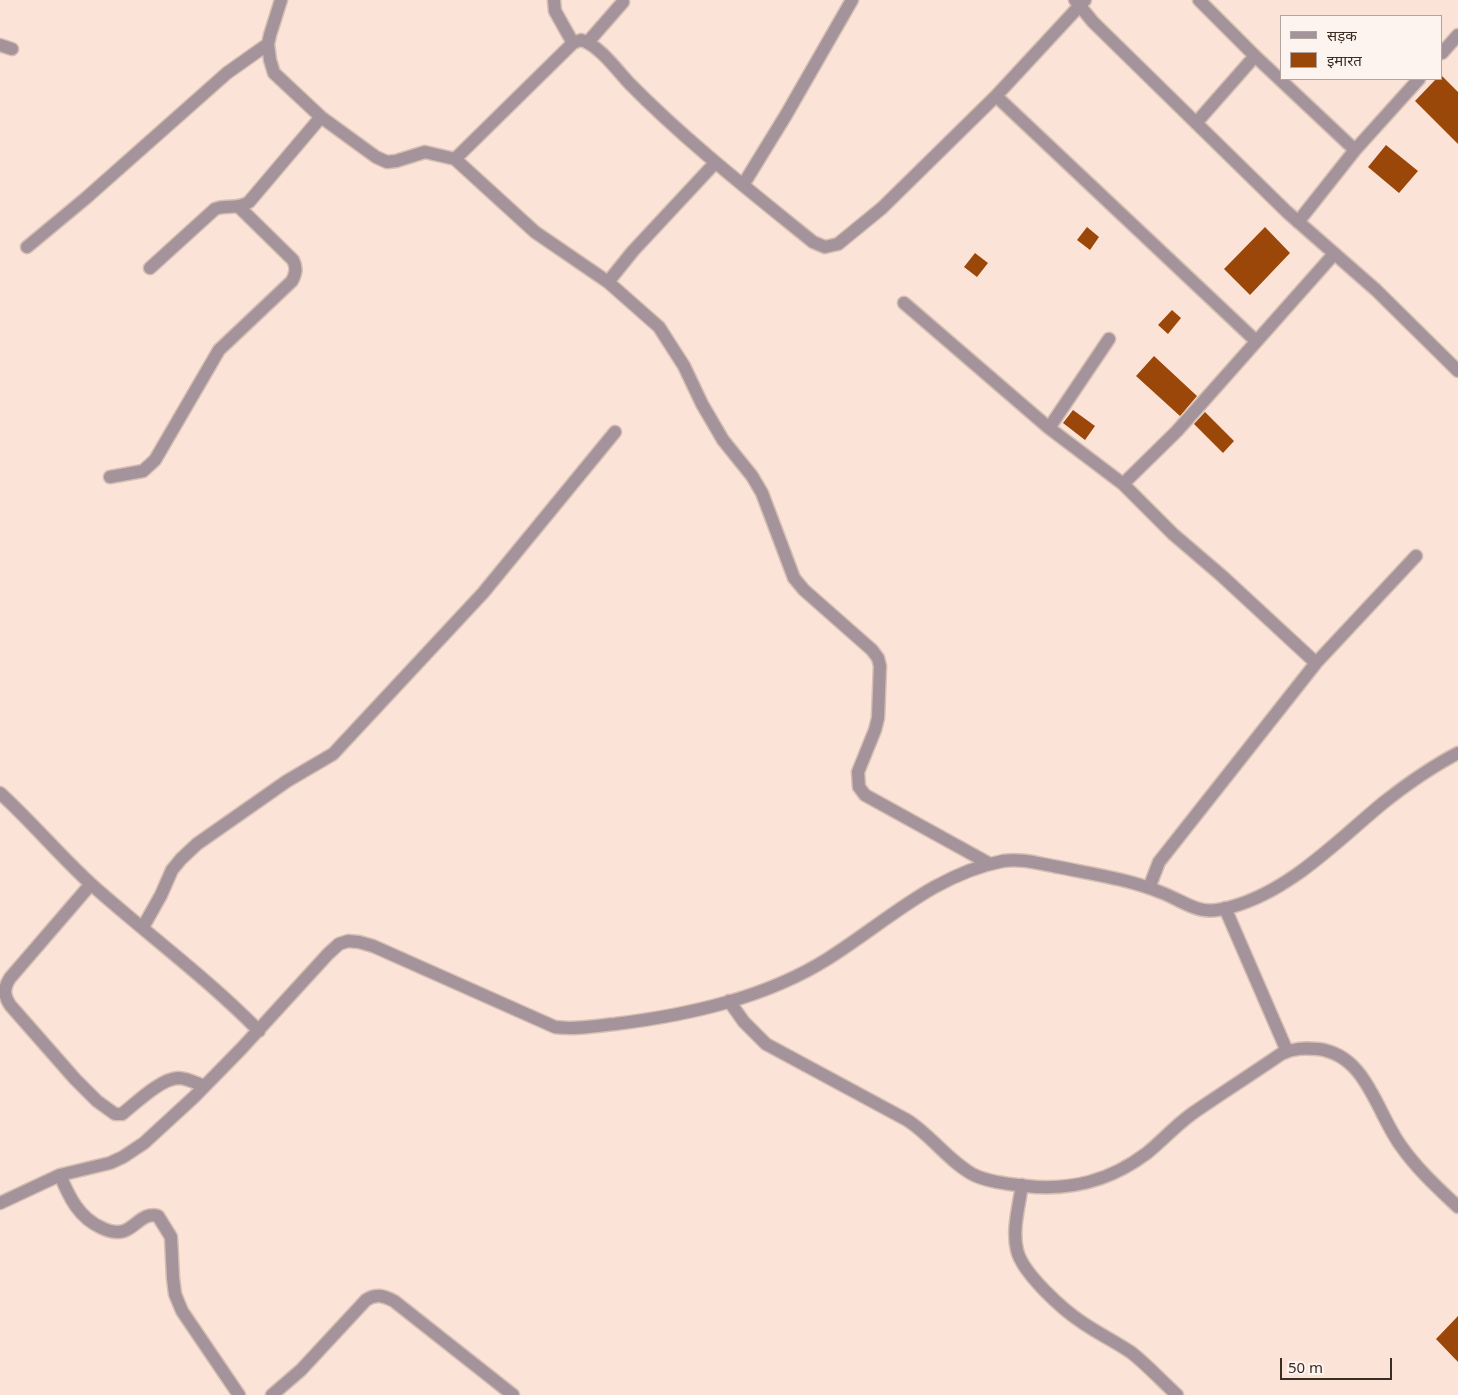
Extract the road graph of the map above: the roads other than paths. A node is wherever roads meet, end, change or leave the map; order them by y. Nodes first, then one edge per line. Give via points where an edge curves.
1 (281, 0) edge
2 (554, 0) edge
3 (852, 0) edge
4 (1199, 0) edge
5 (623, 2) dead end
6 (1080, 2) edge
7 (1458, 35) edge
8 (588, 42) junction
9 (573, 43) junction
10 (268, 44) junction
11 (1443, 52) edge
12 (1255, 56) junction
13 (1280, 80) edge
14 (1281, 80) edge
15 (1417, 80) edge
16 (996, 96) junction
17 (321, 117) junction
18 (1196, 123) junction
19 (1355, 150) junction
20 (455, 159) junction
21 (715, 163) junction
22 (743, 185) junction
23 (239, 207) junction
24 (1298, 222) junction
25 (28, 247) dead end
26 (1334, 254) junction
27 (150, 268) dead end
28 (608, 282) junction
29 (904, 303) dead end
30 (1108, 339) dead end
31 (1256, 341) junction
32 (1458, 371) edge
33 (1049, 428) junction
34 (615, 432) dead end
35 (110, 476) dead end
36 (1123, 484) junction
37 (1416, 556) dead end
38 (1316, 663) junction
39 (1458, 753) edge
40 (0, 793) edge
41 (990, 864) junction
42 (91, 884) junction
43 (1149, 888) junction
44 (1225, 908) junction
45 (143, 927) junction
46 (729, 1001) junction
47 (259, 1030) junction
48 (1287, 1051) junction
49 (204, 1086) junction
50 (60, 1175) junction
51 (1022, 1185) junction
52 (0, 1202) edge
53 (1458, 1207) edge
54 (239, 1395) edge
55 (272, 1395) edge
56 (513, 1395) edge
57 (1177, 1395) edge

1 - 10 street
2 - 9 street via 556,11
3 - 22 street
4 - 12 street
5 - 8 street
6 - 16 street
6 - 18 street via 1093,22
7 - 11 street
8 - 9 street
8 - 21 street
9 - 20 street
10 - 17 street via 274,73
10 - 25 street via 226,73
12 - 13 street
12 - 18 street
14 - 19 street
15 - 19 street
16 - 22 street via 882,208 838,244 825,247 813,242
16 - 31 street
17 - 20 street via 387,162 425,152
17 - 23 street via 249,202
18 - 24 street
19 - 24 street
20 - 28 street via 535,232
21 - 22 street
21 - 28 street
23 - 27 street via 222,206 215,210
23 - 35 street via 293,260 296,274 219,350 154,460 144,471
24 - 26 street
26 - 31 street
26 - 32 street via 1376,290
28 - 41 street via 659,327 684,366 723,440 762,493 794,578 878,658 878,718 858,772 859,787 865,795
29 - 33 street
30 - 33 street
31 - 36 street via 1177,431
33 - 36 street
34 - 45 street via 483,593 333,754 287,781 197,844 181,859
36 - 38 street via 1173,534
37 - 38 street
38 - 43 street via 1159,862
39 - 44 street via 1413,780 1330,850 1289,879 1259,896
40 - 42 street
41 - 43 street via 1025,861
41 - 46 street via 934,887 815,966
42 - 45 street
42 - 49 street via 10,978 5,990 10,1005 75,1079 115,1114 122,1114 170,1080 188,1079
43 - 44 street via 1198,909
44 - 48 street
45 - 47 street
46 - 47 street via 638,1021 580,1028 555,1027 401,957 348,941 328,954
46 - 51 street via 744,1022 771,1048 917,1126 974,1175
47 - 49 street
48 - 51 street via 1192,1114 1145,1154 1109,1176 1064,1186 1042,1188
48 - 53 street via 1297,1048 1323,1050 1351,1063 1364,1079 1406,1153
49 - 50 street via 134,1150 110,1163
50 - 52 street
50 - 54 street via 78,1211 104,1229 124,1231 146,1216 158,1216 171,1237 175,1294 182,1311
51 - 57 street via 1015,1235 1016,1249 1027,1270 1065,1309 1131,1353
55 - 56 street via 301,1370 372,1296 383,1296 394,1302

